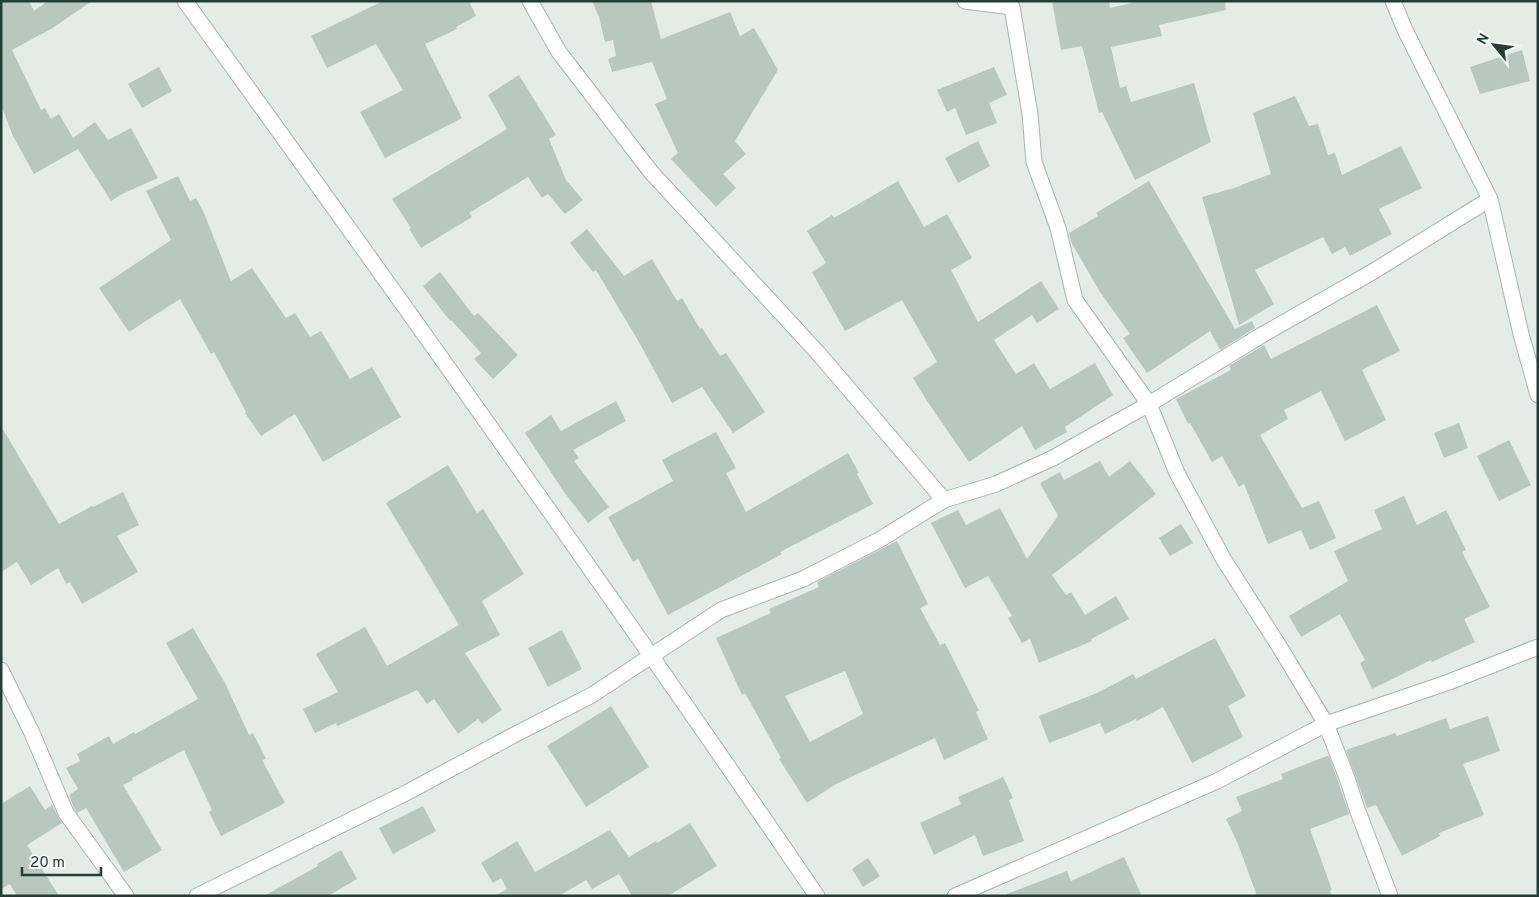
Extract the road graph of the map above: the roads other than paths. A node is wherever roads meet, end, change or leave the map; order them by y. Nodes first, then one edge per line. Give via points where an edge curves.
1 (185, 1) edge
2 (530, 1) edge
3 (965, 1) edge
4 (1393, 1) edge
5 (1011, 4) edge
6 (1490, 199) junction
7 (1538, 395) edge
8 (1149, 404) junction
9 (944, 500) junction
10 (1538, 647) edge
11 (652, 655) junction
12 (1, 670) edge
13 (1326, 724) junction
14 (126, 896) edge
15 (197, 896) edge
16 (817, 896) edge
17 (955, 896) edge
18 (1390, 896) edge

1 - 11 street
2 - 9 street via 559,52 651,172 818,353
3 - 5 street
4 - 6 street
5 - 8 street via 1030,114 1034,162 1058,228 1075,300
6 - 7 street
6 - 8 street
8 - 9 street via 1053,458 996,484
8 - 13 street via 1176,472 1224,560
9 - 11 street via 879,540 803,579 722,610
10 - 13 street via 1449,682
11 - 15 street via 592,695 406,793
11 - 16 street
12 - 14 street via 66,813
13 - 17 street via 1217,781
13 - 18 street

